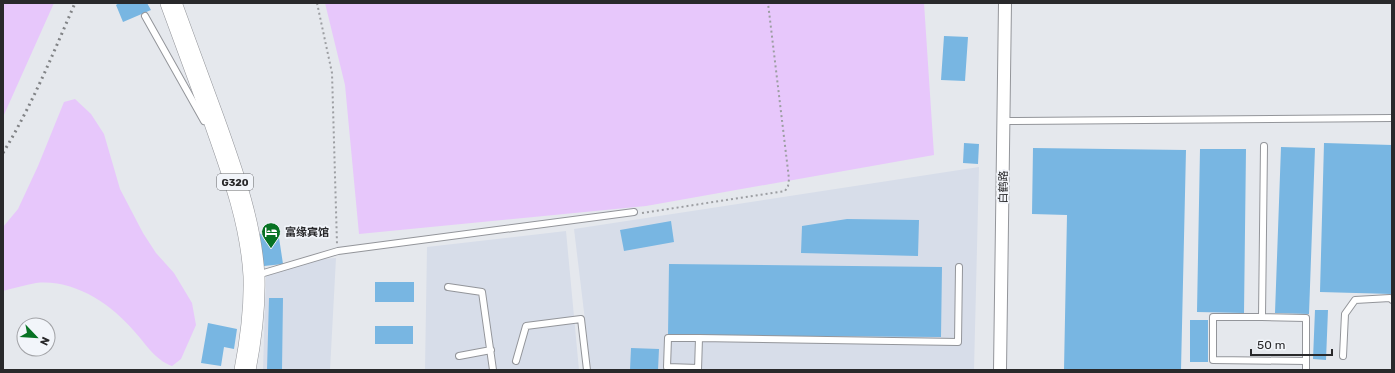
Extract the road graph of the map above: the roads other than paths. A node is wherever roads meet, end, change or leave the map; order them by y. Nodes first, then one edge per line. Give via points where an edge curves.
1 (171, 3) edge
2 (1005, 3) edge
3 (145, 16) dead end
4 (1392, 118) edge
5 (1004, 121) junction
6 (1264, 146) dead end
7 (232, 170) junction
8 (634, 212) road end
9 (959, 267) dead end
10 (254, 276) junction
11 (448, 287) dead end
12 (1392, 300) edge
13 (1262, 317) junction
14 (699, 338) junction
15 (491, 350) junction
16 (459, 356) dead end
17 (1343, 356) dead end
18 (516, 361) dead end
19 (1306, 361) junction
20 (698, 369) edge
21 (244, 370) edge
22 (493, 370) edge
23 (587, 370) edge
24 (1000, 370) edge
25 (1306, 370) edge

1 - 7 highway, G320
2 - 5 street, 白鹤路
3 - 7 lane
4 - 5 lane
5 - 24 street, 白鹤路
6 - 13 lane
7 - 10 highway, G320 via 246,220
8 - 10 lane via 338,251
9 - 14 lane via 958,342
10 - 21 highway, G320 via 254,312
11 - 15 lane via 482,292
12 - 17 lane via 1354,300 1345,314
13 - 19 lane via 1306,318
13 - 19 lane via 1213,317 1213,360
14 - 20 lane
14 - 20 lane via 668,338 667,367
15 - 16 lane
15 - 22 lane
18 - 23 lane via 526,326 581,319
19 - 25 lane

